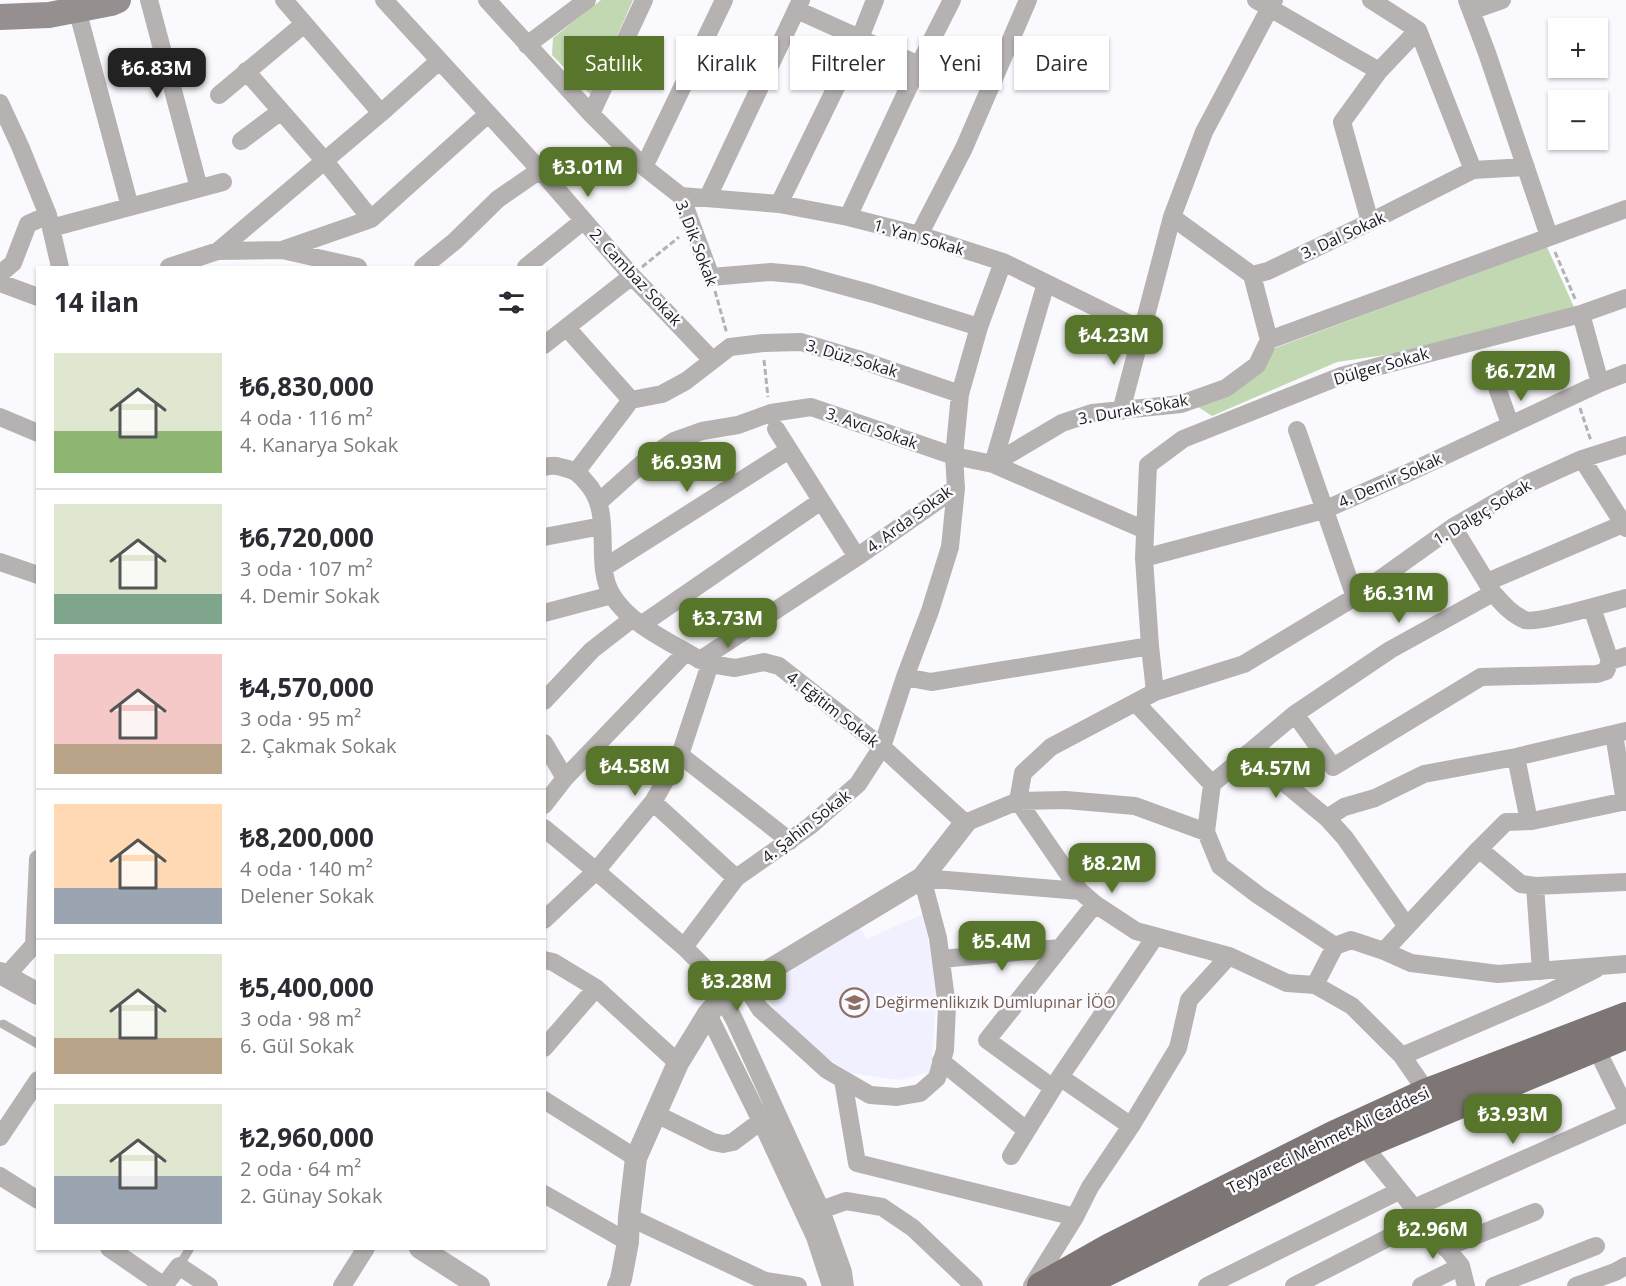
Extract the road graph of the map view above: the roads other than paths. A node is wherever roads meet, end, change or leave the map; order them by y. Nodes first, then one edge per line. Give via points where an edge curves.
1 (118, 0) edge
2 (149, 0) edge
3 (284, 0) edge
4 (384, 0) edge
5 (487, 0) edge
6 (587, 0) edge
7 (644, 0) edge
8 (724, 0) edge
9 (875, 0) edge
10 (952, 0) edge
11 (1028, 0) edge
12 (1371, 0) edge
13 (1500, 0) edge
14 (1266, 2) edge
15 (799, 5) edge
16 (1469, 6) edge
17 (77, 9) junction
18 (0, 16) edge
19 (304, 24) junction
20 (1418, 30) junction
21 (856, 36) edge
22 (861, 36) edge
23 (934, 36) edge
24 (527, 45) junction
25 (907, 60) edge
26 (439, 61) junction
27 (919, 65) joint
28 (246, 71) junction
29 (1379, 71) junction
30 (835, 90) edge
31 (219, 95) dead end
32 (0, 103) edge
33 (281, 111) junction
34 (381, 113) junction
35 (488, 114) junction
36 (591, 114) junction
37 (241, 141) dead end
38 (324, 160) junction
39 (644, 166) junction
40 (1526, 167) junction
41 (540, 170) junction
42 (1473, 170) junction
43 (223, 182) dead end
44 (199, 188) junction
45 (681, 196) junction
46 (708, 197) junction
47 (779, 204) junction
48 (130, 207) junction
49 (1626, 209) edge
50 (848, 217) junction
51 (1172, 218) junction
52 (371, 219) junction
53 (583, 220) junction
54 (50, 221) junction
55 (1370, 222) junction
56 (919, 235) junction
57 (1549, 236) junction
58 (282, 250) junction
59 (218, 251) junction
60 (254, 259) edge
61 (1003, 262) junction
62 (60, 266) edge
63 (172, 266) edge
64 (354, 266) edge
65 (424, 266) edge
66 (527, 266) edge
67 (0, 274) edge
68 (1252, 275) junction
69 (632, 276) junction
70 (0, 283) edge
71 (1046, 284) junction
72 (36, 296) edge
73 (1626, 298) edge
74 (1581, 314) junction
75 (979, 327) junction
76 (567, 328) junction
77 (1142, 330) junction
78 (1269, 340) junction
79 (546, 344) edge
80 (712, 360) junction
81 (1626, 373) edge
82 (1494, 381) road end
83 (1600, 383) junction
84 (960, 394) junction
85 (631, 400) junction
86 (1121, 411) junction
87 (0, 417) edge
88 (773, 421) junction
89 (1510, 424) junction
90 (1297, 430) dead end
91 (36, 432) edge
92 (1626, 445) edge
93 (789, 450) junction
94 (954, 456) junction
95 (1589, 457) junction
96 (548, 461) edge
97 (993, 464) junction
98 (576, 472) junction
99 (956, 488) junction
100 (821, 501) junction
101 (599, 502) junction
102 (1324, 510) junction
103 (602, 526) junction
104 (1625, 526) edge
105 (1453, 527) junction
106 (1145, 530) junction
107 (546, 537) edge
108 (857, 557) junction
109 (1144, 558) junction
110 (0, 562) edge
111 (605, 567) junction
112 (36, 573) edge
113 (1490, 588) junction
114 (612, 595) junction
115 (1355, 597) junction
116 (1626, 598) edge
117 (1592, 608) junction
118 (546, 612) edge
119 (637, 622) junction
120 (1150, 646) junction
121 (1618, 658) edge
122 (699, 659) junction
123 (905, 677) junction
124 (1155, 692) junction
125 (546, 699) edge
126 (1136, 703) junction
127 (1295, 714) junction
128 (1620, 732) edge
129 (546, 746) edge
130 (882, 747) junction
131 (1248, 753) junction
132 (680, 755) junction
133 (1516, 757) junction
134 (565, 778) junction
135 (1212, 784) junction
136 (1018, 801) junction
137 (1625, 801) edge
138 (546, 802) edge
139 (654, 802) junction
140 (1327, 818) junction
141 (1529, 821) junction
142 (965, 823) junction
143 (546, 830) edge
144 (1206, 832) junction
145 (790, 841) junction
146 (1479, 849) junction
147 (597, 871) junction
148 (736, 878) junction
149 (922, 878) junction
150 (1626, 882) edge
151 (1535, 886) junction
152 (1080, 891) junction
153 (36, 902) edge
154 (1095, 904) junction
155 (546, 918) edge
156 (1406, 926) junction
157 (1155, 937) junction
158 (1335, 946) junction
159 (684, 947) junction
160 (1060, 948) junction
161 (1383, 951) junction
162 (1229, 956) junction
163 (941, 959) junction
164 (546, 960) edge
165 (1626, 964) edge
166 (1603, 965) junction
167 (1541, 971) junction
168 (2, 978) edge
169 (745, 985) junction
170 (1315, 985) junction
171 (596, 988) junction
172 (36, 993) edge
173 (715, 1006) junction
174 (1626, 1016) edge
175 (3, 1024) dead end
176 (1626, 1036) edge
177 (36, 1043) edge
178 (546, 1046) edge
179 (1596, 1048) junction
180 (1402, 1056) junction
181 (941, 1061) junction
182 (678, 1062) junction
183 (843, 1080) junction
184 (1057, 1082) junction
185 (36, 1083) edge
186 (1427, 1092) junction
187 (546, 1101) edge
188 (1626, 1109) edge
189 (656, 1114) junction
190 (1626, 1114) edge
191 (761, 1120) junction
192 (1131, 1126) junction
193 (1026, 1130) junction
194 (0, 1137) edge
195 (1363, 1145) junction
196 (1011, 1156) dead end
197 (636, 1158) junction
198 (0, 1176) edge
199 (1399, 1191) junction
200 (546, 1195) edge
201 (36, 1199) edge
202 (820, 1210) junction
203 (1535, 1212) dead end
204 (1419, 1214) junction
205 (629, 1217) junction
206 (1075, 1217) junction
207 (628, 1242) junction
208 (1596, 1246) dead end
209 (1445, 1248) junction
210 (112, 1250) edge
211 (189, 1250) edge
212 (365, 1250) edge
213 (423, 1250) edge
214 (179, 1266) junction
215 (1461, 1266) junction
216 (1620, 1274) edge
217 (1119, 1277) edge
218 (764, 1283) edge
219 (623, 1284) edge
220 (164, 1286) edge
221 (209, 1286) edge
222 (342, 1286) edge
223 (479, 1286) edge
224 (798, 1286) edge
225 (810, 1286) edge
226 (831, 1286) edge
227 (845, 1286) edge
228 (974, 1286) edge
229 (1032, 1286) edge
230 (1041, 1286) edge
231 (1078, 1286) edge
232 (1207, 1286) edge
233 (1294, 1286) edge
234 (1421, 1286) edge
235 (1466, 1286) edge
236 (1494, 1286) edge
237 (1576, 1286) edge

1 - 17 main road
2 - 44 street
3 - 19 street
4 - 26 street, 2. Cambaz Sokak
5 - 24 street, 3. Dik Sokak
6 - 24 street
7 - 36 street
8 - 39 street
9 - 22 street
10 - 23 street
11 - 56 street via 963,148
12 - 20 street
13 - 16 street
14 - 29 street
14 - 51 street via 1204,132
15 - 21 street
15 - 46 street
16 - 40 street
17 - 18 main road via 49,15
17 - 48 street
19 - 28 street
19 - 34 street
20 - 29 street
20 - 42 street
24 - 36 street, 3. Dik Sokak
25 - 27 street
26 - 34 street
26 - 35 street, 2. Cambaz Sokak
27 - 50 street
28 - 31 street
28 - 33 street
29 - 55 street via 1342,122
30 - 47 street
32 - 54 street
33 - 37 street
33 - 38 street
34 - 38 street
35 - 41 street, 2. Cambaz Sokak
35 - 52 street
36 - 39 street, 3. Dik Sokak
38 - 52 street
38 - 59 street
39 - 45 street, 3. Dik Sokak
40 - 42 street, 3. Dal Sokak
40 - 57 street
41 - 53 street, 2. Cambaz Sokak
41 - 65 street via 498,199
42 - 55 street, 3. Dal Sokak
43 - 44 street
44 - 48 street
45 - 46 street, 1. Yan Sokak
45 - 75 street, 3. Dik Sokak via 711,278 771,272 803,275
46 - 47 street, 1. Yan Sokak
47 - 50 street, 1. Yan Sokak
48 - 54 street
49 - 57 street
50 - 56 street, 1. Yan Sokak
51 - 68 street
51 - 77 street
52 - 58 street
53 - 66 street
53 - 69 street, 2. Cambaz Sokak
54 - 62 street
54 - 67 street via 28,224 13,262
55 - 68 street, 3. Dal Sokak
56 - 61 street, 1. Yan Sokak
57 - 78 street
58 - 60 street
58 - 64 street
59 - 60 street
59 - 63 street
61 - 71 street, 1. Yan Sokak
61 - 75 street, 4. Arda Sokak
68 - 78 street
69 - 76 street
69 - 80 street, 2. Cambaz Sokak
70 - 72 street
71 - 77 street, 1. Yan Sokak
71 - 97 street
73 - 74 street, Dülger Sokak
74 - 83 street
74 - 106 street, Dülger Sokak via 1341,376 1183,439 1148,465
75 - 84 street, 4. Arda Sokak
76 - 79 street
76 - 85 street
77 - 86 street
78 - 86 street, 3. Durak Sokak via 1257,364 1226,388 1181,404
80 - 84 street, 3. Düz Sokak via 730,347 763,351 801,342
80 - 85 street, 3. Düz Sokak via 662,394
81 - 83 street, 4. Demir Sokak
82 - 89 street
83 - 89 street, 4. Demir Sokak
84 - 94 street, 4. Arda Sokak
85 - 98 street
86 - 97 street, 3. Durak Sokak via 1092,413 1062,423
87 - 91 street
88 - 93 street
88 - 94 street, 3. Avcı Sokak via 811,407
88 - 101 street, 3. Avcı Sokak via 702,431 674,441 647,459
89 - 102 street, 4. Demir Sokak
90 - 102 street
92 - 95 street, 1. Dalgıç Sokak
93 - 100 street
93 - 111 street
94 - 97 street
94 - 99 street, 4. Arda Sokak
95 - 104 street
95 - 105 street, 1. Dalgıç Sokak via 1529,483
96 - 98 street
97 - 106 street
98 - 101 street, 4. Eğitim Sokak
99 - 108 street, 4. Arda Sokak
99 - 123 street, 4. Şahin Sokak via 950,547
100 - 108 street
100 - 119 street
101 - 103 street, 4. Eğitim Sokak
102 - 109 street, 4. Demir Sokak
102 - 115 street
103 - 107 street
103 - 111 street, 4. Eğitim Sokak
104 - 113 street
105 - 113 street
105 - 115 street, 1. Dalgıç Sokak
106 - 109 street
108 - 122 street, 4. Arda Sokak
109 - 120 street
110 - 112 street
111 - 114 street, 4. Eğitim Sokak
113 - 117 street via 1510,611 1528,621
113 - 127 street
114 - 118 street
114 - 119 street, 4. Eğitim Sokak
115 - 124 street, 1. Dalgıç Sokak via 1244,664
116 - 117 street
117 - 121 street
119 - 122 street, 4. Eğitim Sokak
119 - 125 street via 592,650
120 - 123 street via 931,682
120 - 124 street
121 - 127 street via 1606,671 1597,674 1481,677 1333,767
122 - 130 street, 4. Eğitim Sokak via 735,668 764,662 779,666
122 - 132 street
122 - 134 street, 4. Arda Sokak
123 - 130 street, 4. Şahin Sokak
124 - 126 street, 1. Dalgıç Sokak
126 - 135 street
126 - 136 street, 1. Dalgıç Sokak via 1051,747 1023,773
127 - 131 street
128 - 133 street
128 - 137 street
129 - 134 street
130 - 142 street, 4. Eğitim Sokak
130 - 145 street, 4. Şahin Sokak via 858,784
131 - 135 street
131 - 140 street
132 - 139 street
132 - 145 street
133 - 140 street via 1424,774
133 - 141 street
134 - 138 street, 4. Arda Sokak
135 - 144 street
136 - 142 street
136 - 144 street via 1066,800 1135,806
136 - 152 street
137 - 141 street
139 - 147 street
139 - 148 street
140 - 156 street
141 - 146 street via 1506,822
142 - 149 street
143 - 147 street
144 - 158 street via 1220,866
145 - 148 street, 4. Şahin Sokak
146 - 151 street via 1521,884
146 - 156 street
147 - 155 street
147 - 159 street
148 - 159 street, 4. Şahin Sokak
149 - 152 street
149 - 163 street
149 - 169 street
150 - 151 street
151 - 167 street
152 - 154 street
153 - 168 street via 34,945
154 - 157 street via 1136,931
154 - 160 street
156 - 161 street
157 - 162 street
157 - 184 street
158 - 161 street via 1352,940
158 - 170 street
159 - 173 street via 712,975
160 - 163 street
160 - 184 street via 987,1040
161 - 167 street via 1411,963 1438,967 1498,974
162 - 170 street via 1287,982
162 - 192 street via 1189,1000 1178,1048
163 - 181 street via 947,1006
164 - 171 street
165 - 166 street
166 - 167 street
166 - 180 street
168 - 172 street
169 - 173 street
169 - 183 street via 760,1010
170 - 180 street via 1352,1006
171 - 178 street
171 - 182 street
173 - 182 street
173 - 191 street
173 - 202 street via 734,1019
174 - 186 main road, Teyyareci Mehmet Ali Caddesi
175 - 177 lane
176 - 179 main road, Teyyareci Mehmet Ali Caddesi
179 - 188 street
179 - 195 main road, Teyyareci Mehmet Ali Caddesi
180 - 186 street
181 - 183 street via 937,1078 920,1093 897,1097 870,1095
181 - 193 street
182 - 189 street
183 - 206 street via 857,1163
184 - 192 street
184 - 193 street
185 - 194 street
186 - 230 main road, Teyyareci Mehmet Ali Caddesi via 1334,1135
187 - 197 street
189 - 191 street via 723,1144 733,1142
189 - 197 street
190 - 204 street
191 - 226 street via 815,1237
192 - 206 street
193 - 196 street
195 - 199 street
195 - 217 main road, Teyyareci Mehmet Ali Caddesi
197 - 205 street
198 - 201 street
199 - 204 street
199 - 232 street
200 - 207 street
202 - 227 street
202 - 228 street via 846,1201 882,1207 913,1228
203 - 209 street
204 - 209 street
204 - 233 street
205 - 207 street
205 - 218 street
206 - 229 street
207 - 219 street
208 - 236 street
209 - 215 street
210 - 220 street
211 - 214 lane
212 - 222 street
213 - 223 street
214 - 220 street
214 - 221 street
215 - 234 street
215 - 235 street
216 - 237 street
217 - 231 main road, Teyyareci Mehmet Ali Caddesi
218 - 224 street
225 - 226 street

